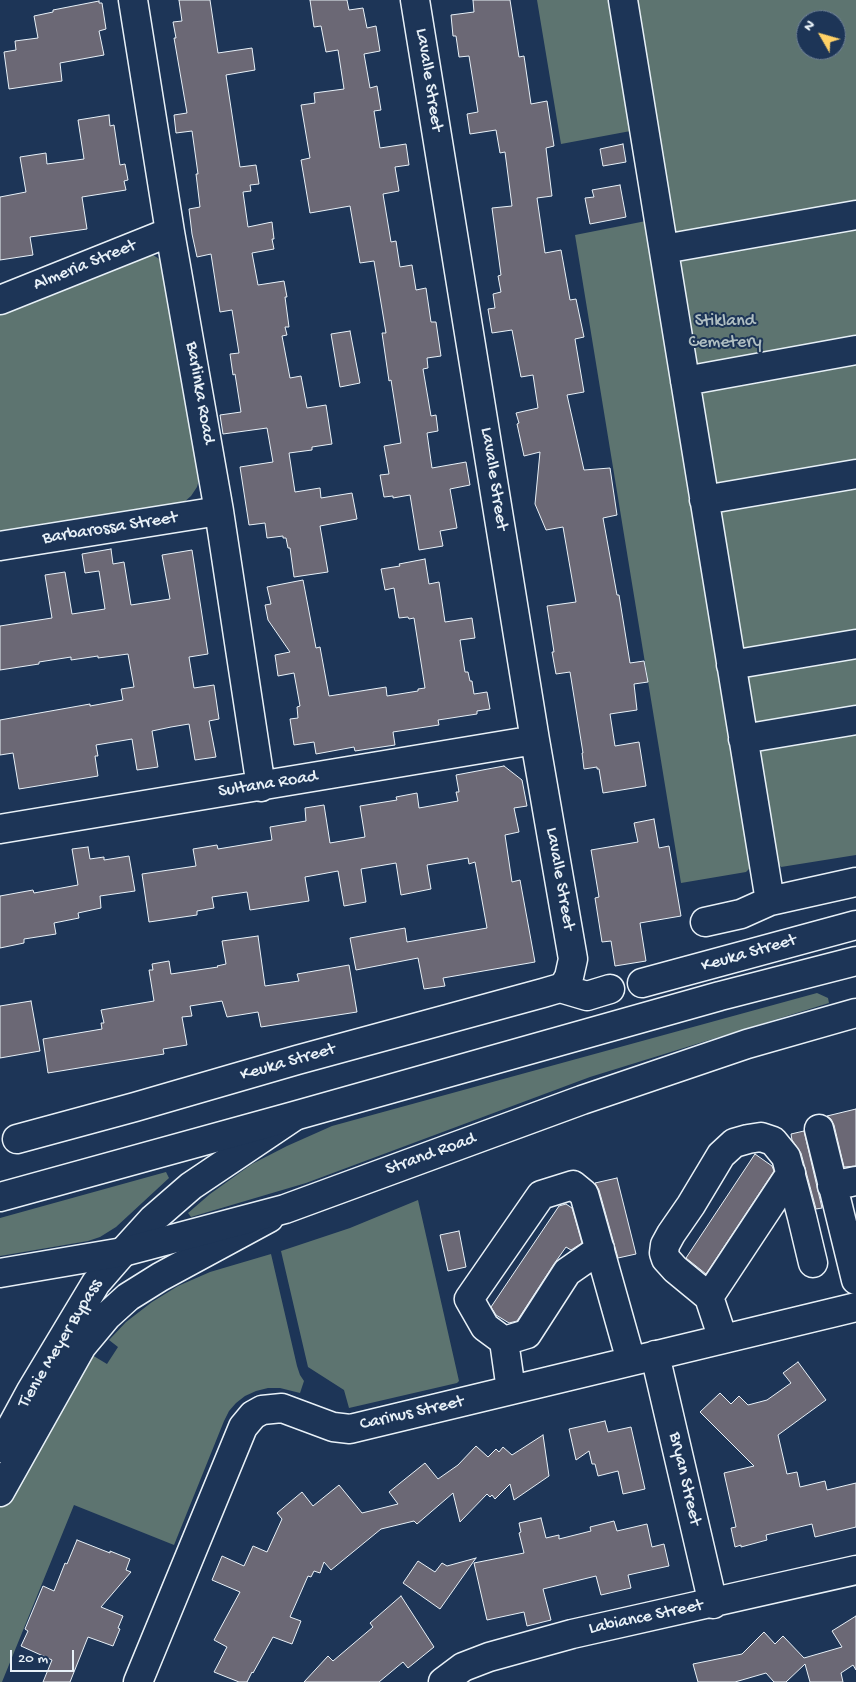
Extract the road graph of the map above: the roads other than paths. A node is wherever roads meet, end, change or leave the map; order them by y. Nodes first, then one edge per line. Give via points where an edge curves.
1 (133, 0) edge
2 (415, 0) edge
3 (623, 0) edge
4 (856, 216) edge
5 (170, 232) junction
6 (664, 249) junction
7 (0, 300) edge
8 (856, 350) edge
9 (685, 380) junction
10 (856, 474) edge
11 (704, 500) junction
12 (219, 512) junction
13 (0, 546) edge
14 (856, 644) edge
15 (731, 665) junction
16 (856, 720) edge
17 (743, 739) junction
18 (535, 740) junction
19 (261, 787) junction
20 (0, 829) edge
21 (856, 882) edge
22 (770, 901) junction
23 (741, 914) junction
24 (704, 922) dead end
25 (856, 925) edge
26 (750, 953) junction
27 (856, 962) edge
28 (642, 983) dead end
29 (560, 988) junction
30 (610, 989) dead end
31 (856, 1013) edge
32 (294, 1116) junction
33 (819, 1129) dead end
34 (17, 1139) dead end
35 (791, 1173) junction
36 (844, 1183) edge
37 (0, 1197) edge
38 (285, 1208) junction
39 (763, 1215) junction
40 (802, 1216) junction
41 (600, 1249) junction
42 (123, 1252) junction
43 (813, 1263) dead end
44 (0, 1273) edge
45 (856, 1280) edge
46 (708, 1297) junction
47 (856, 1307) edge
48 (723, 1339) junction
49 (504, 1341) junction
50 (643, 1358) junction
51 (511, 1390) junction
52 (0, 1448) edge
53 (0, 1492) edge
54 (856, 1570) edge
55 (713, 1604) junction
56 (138, 1682) edge
57 (443, 1682) edge

1 - 5 street, Barlinka Road
2 - 18 street, Lavalle Street
3 - 6 street
4 - 6 street
5 - 7 street, Almeria Street
5 - 12 street, Barlinka Road
6 - 9 street
8 - 9 street
9 - 11 street
10 - 11 street
11 - 15 street
12 - 13 street, Barbarossa Street
12 - 19 street, Barlinka Road
14 - 15 street
15 - 17 street
16 - 17 street
17 - 22 street
18 - 19 street, Sultana Road
18 - 29 street, Lavalle Street via 573,959 569,977
19 - 20 street, Sultana Road
21 - 22 street
22 - 23 street
23 - 24 street
23 - 26 street
25 - 26 street, Keuka Street
26 - 28 street, Keuka Street
27 - 32 street via 711,999
29 - 30 street via 587,996
29 - 34 street, Keuka Street
31 - 38 street, Strand Road via 747,1044 582,1100
32 - 37 street
32 - 42 street, Tienie Meyer Bypass via 191,1186 153,1219
33 - 36 street
35 - 39 street
35 - 40 street
35 - 46 street via 786,1157 773,1141 748,1138 734,1143 721,1155 664,1245 666,1259
36 - 45 street
38 - 42 street, Strand Road
38 - 53 street, Tienie Meyer Bypass via 160,1277 107,1316 82,1346
39 - 40 street
39 - 46 street
40 - 43 street
41 - 49 street via 567,1272 526,1334
41 - 49 street, Bryan Street via 584,1194 573,1184 541,1195 469,1299 485,1327
41 - 50 street, Bryan Street
42 - 44 street, Strand Road
42 - 52 street, Tienie Meyer Bypass via 96,1283
46 - 48 street
47 - 48 street, Carinus Street
48 - 50 street, Carinus Street
49 - 51 street
50 - 51 street, Carinus Street
50 - 55 street, Bryan Street
51 - 56 street, Carinus Street via 350,1428 333,1427 282,1408 262,1410 253,1416 240,1434
54 - 55 street, Labiance Street
55 - 57 street, Labiance Street via 572,1634 489,1657 463,1667

